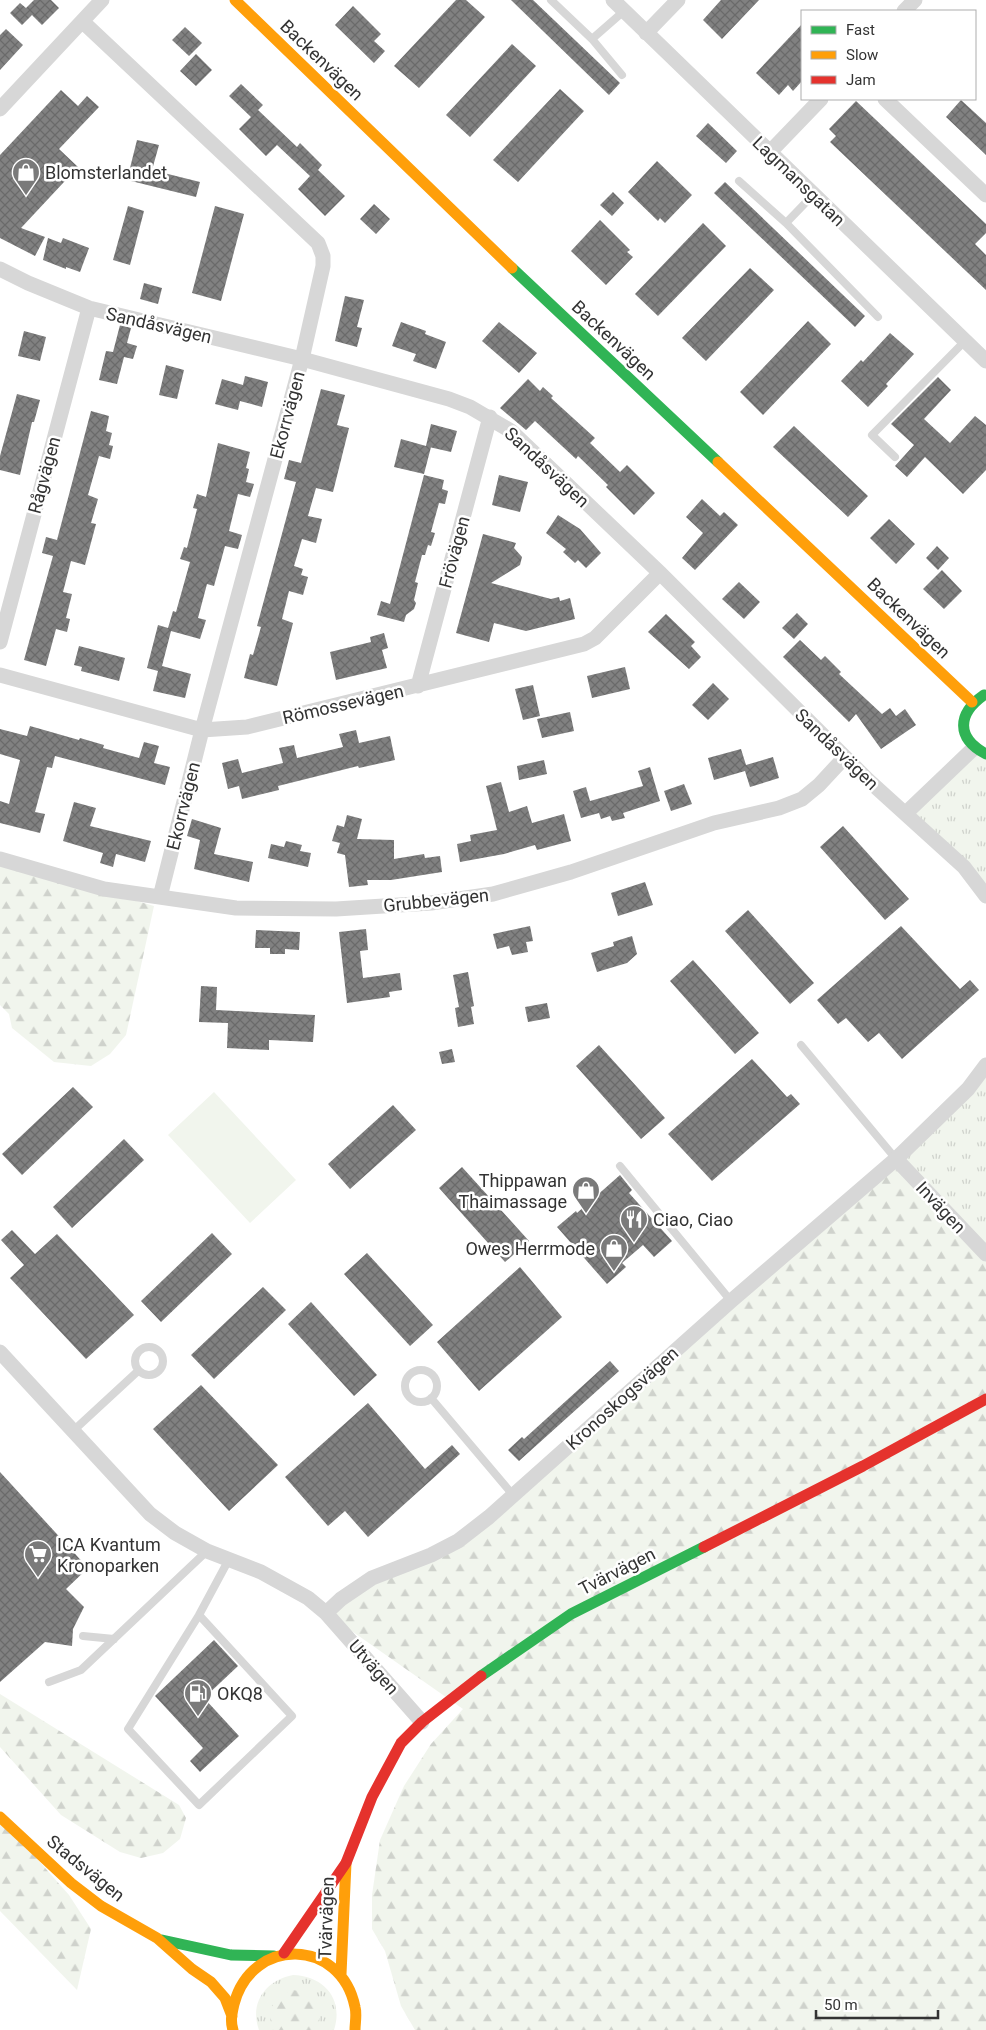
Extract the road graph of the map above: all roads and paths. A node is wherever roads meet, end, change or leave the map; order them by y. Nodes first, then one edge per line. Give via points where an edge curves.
1 (102, 0) edge
2 (235, 0) edge
3 (551, 0) edge
4 (678, 0) edge
5 (915, 0) edge
6 (618, 5) edge
7 (905, 10) edge
8 (83, 22) junction
9 (646, 33) junction
10 (592, 39) junction
11 (622, 75) dead end
12 (820, 100) edge
13 (886, 100) edge
14 (0, 109) edge
15 (770, 153) junction
16 (739, 181) dead end
17 (814, 195) junction
18 (986, 195) edge
19 (786, 223) junction
20 (0, 269) edge
21 (89, 308) junction
22 (878, 317) dead end
23 (965, 341) junction
24 (302, 359) junction
25 (986, 361) edge
26 (490, 417) junction
27 (895, 457) dead end
28 (660, 573) junction
29 (0, 642) edge
30 (0, 675) edge
31 (418, 686) junction
32 (986, 694) edge
33 (972, 702) junction
34 (202, 730) junction
35 (980, 751) edge
36 (845, 757) junction
37 (906, 813) junction
38 (0, 859) edge
39 (986, 896) edge
40 (160, 897) junction
41 (801, 1045) dead end
42 (986, 1065) edge
43 (896, 1159) junction
44 (620, 1166) dead end
45 (986, 1254) edge
46 (731, 1301) junction
47 (0, 1352) edge
48 (138, 1371) dead end
49 (431, 1398) junction
50 (986, 1399) edge
51 (73, 1431) junction
52 (513, 1495) junction
53 (207, 1552) junction
54 (228, 1561) junction
55 (326, 1613) junction
56 (199, 1615) junction
57 (83, 1636) dead end
58 (114, 1639) junction
59 (49, 1682) dead end
60 (422, 1722) junction
61 (0, 1817) edge
62 (346, 1863) junction
63 (157, 1938) junction
64 (279, 1954) junction
65 (341, 1974) junction
66 (354, 1998) junction
67 (232, 2026) edge
68 (355, 2030) edge
69 (366, 2030) edge

1 - 8 street
2 - 33 main road, Backenvägen via 490,247
3 - 10 lane
4 - 9 street
5 - 7 street
6 - 9 street, Lagmansgatan
6 - 10 lane
8 - 14 street
8 - 24 street, Ekorrvägen via 318,243 323,266
9 - 15 street, Lagmansgatan
10 - 11 lane
12 - 15 street
13 - 18 street
15 - 17 street, Lagmansgatan
16 - 19 lane
17 - 19 lane
17 - 23 street, Lagmansgatan
19 - 22 lane
20 - 21 street, Sandåsvägen
21 - 24 street, Sandåsvägen
21 - 29 street, Rågvägen
23 - 25 street, Lagmansgatan
23 - 27 lane via 872,434
24 - 26 street, Sandåsvägen via 449,398
24 - 34 street, Ekorrvägen
26 - 28 street, Sandåsvägen via 511,431
26 - 31 street, Frövägen
28 - 31 street, Römossevägen via 590,642
28 - 36 street, Sandåsvägen
30 - 34 street, Römossevägen
31 - 34 street, Römossevägen via 247,727
32 - 33 main road
33 - 35 main road via 963,725 968,741
34 - 40 street, Ekorrvägen
35 - 37 street
36 - 37 street, Sandåsvägen
36 - 40 street, Grubbevägen via 802,799 779,808 714,823 571,872 493,894 431,903 336,909 236,908
37 - 39 street via 964,867
38 - 40 street, Grubbevägen via 104,889
41 - 43 lane
42 - 43 street, Kronoskogsvägen via 968,1089
43 - 45 street, Invägen
43 - 46 street, Kronoskogsvägen
44 - 46 lane
46 - 52 street, Kronoskogsvägen
47 - 51 street
48 - 51 lane
49 - 49 lane via 437,1384 433,1375 424,1370 411,1374 406,1383 411,1398 421,1401
49 - 52 lane
50 - 60 main road, Tvärvägen via 863,1466 570,1614 492,1666
51 - 53 street via 150,1514
52 - 55 street, Kronoskogsvägen via 458,1542 372,1578
53 - 54 street
53 - 58 lane
54 - 55 street via 261,1572 308,1598
54 - 56 lane
55 - 60 street, Utvägen
56 - 56 lane via 128,1729 199,1805 292,1716
57 - 58 lane
58 - 59 lane via 81,1670
60 - 62 main road, Tvärvägen via 402,1743 372,1797
61 - 63 main road, Stadsvägen via 71,1883 101,1906
62 - 64 main road, Tvärvägen
62 - 65 main road, Tvärvägen
63 - 64 main road, Stadsvägen via 231,1955
63 - 67 main road, Stadsvägen via 212,1982 224,1998
64 - 65 main road, Stadsvägen via 303,1953 324,1961
64 - 67 main road, Tvärvägen via 256,1968 246,1979 236,1996
65 - 66 main road
66 - 68 main road
66 - 69 main road

